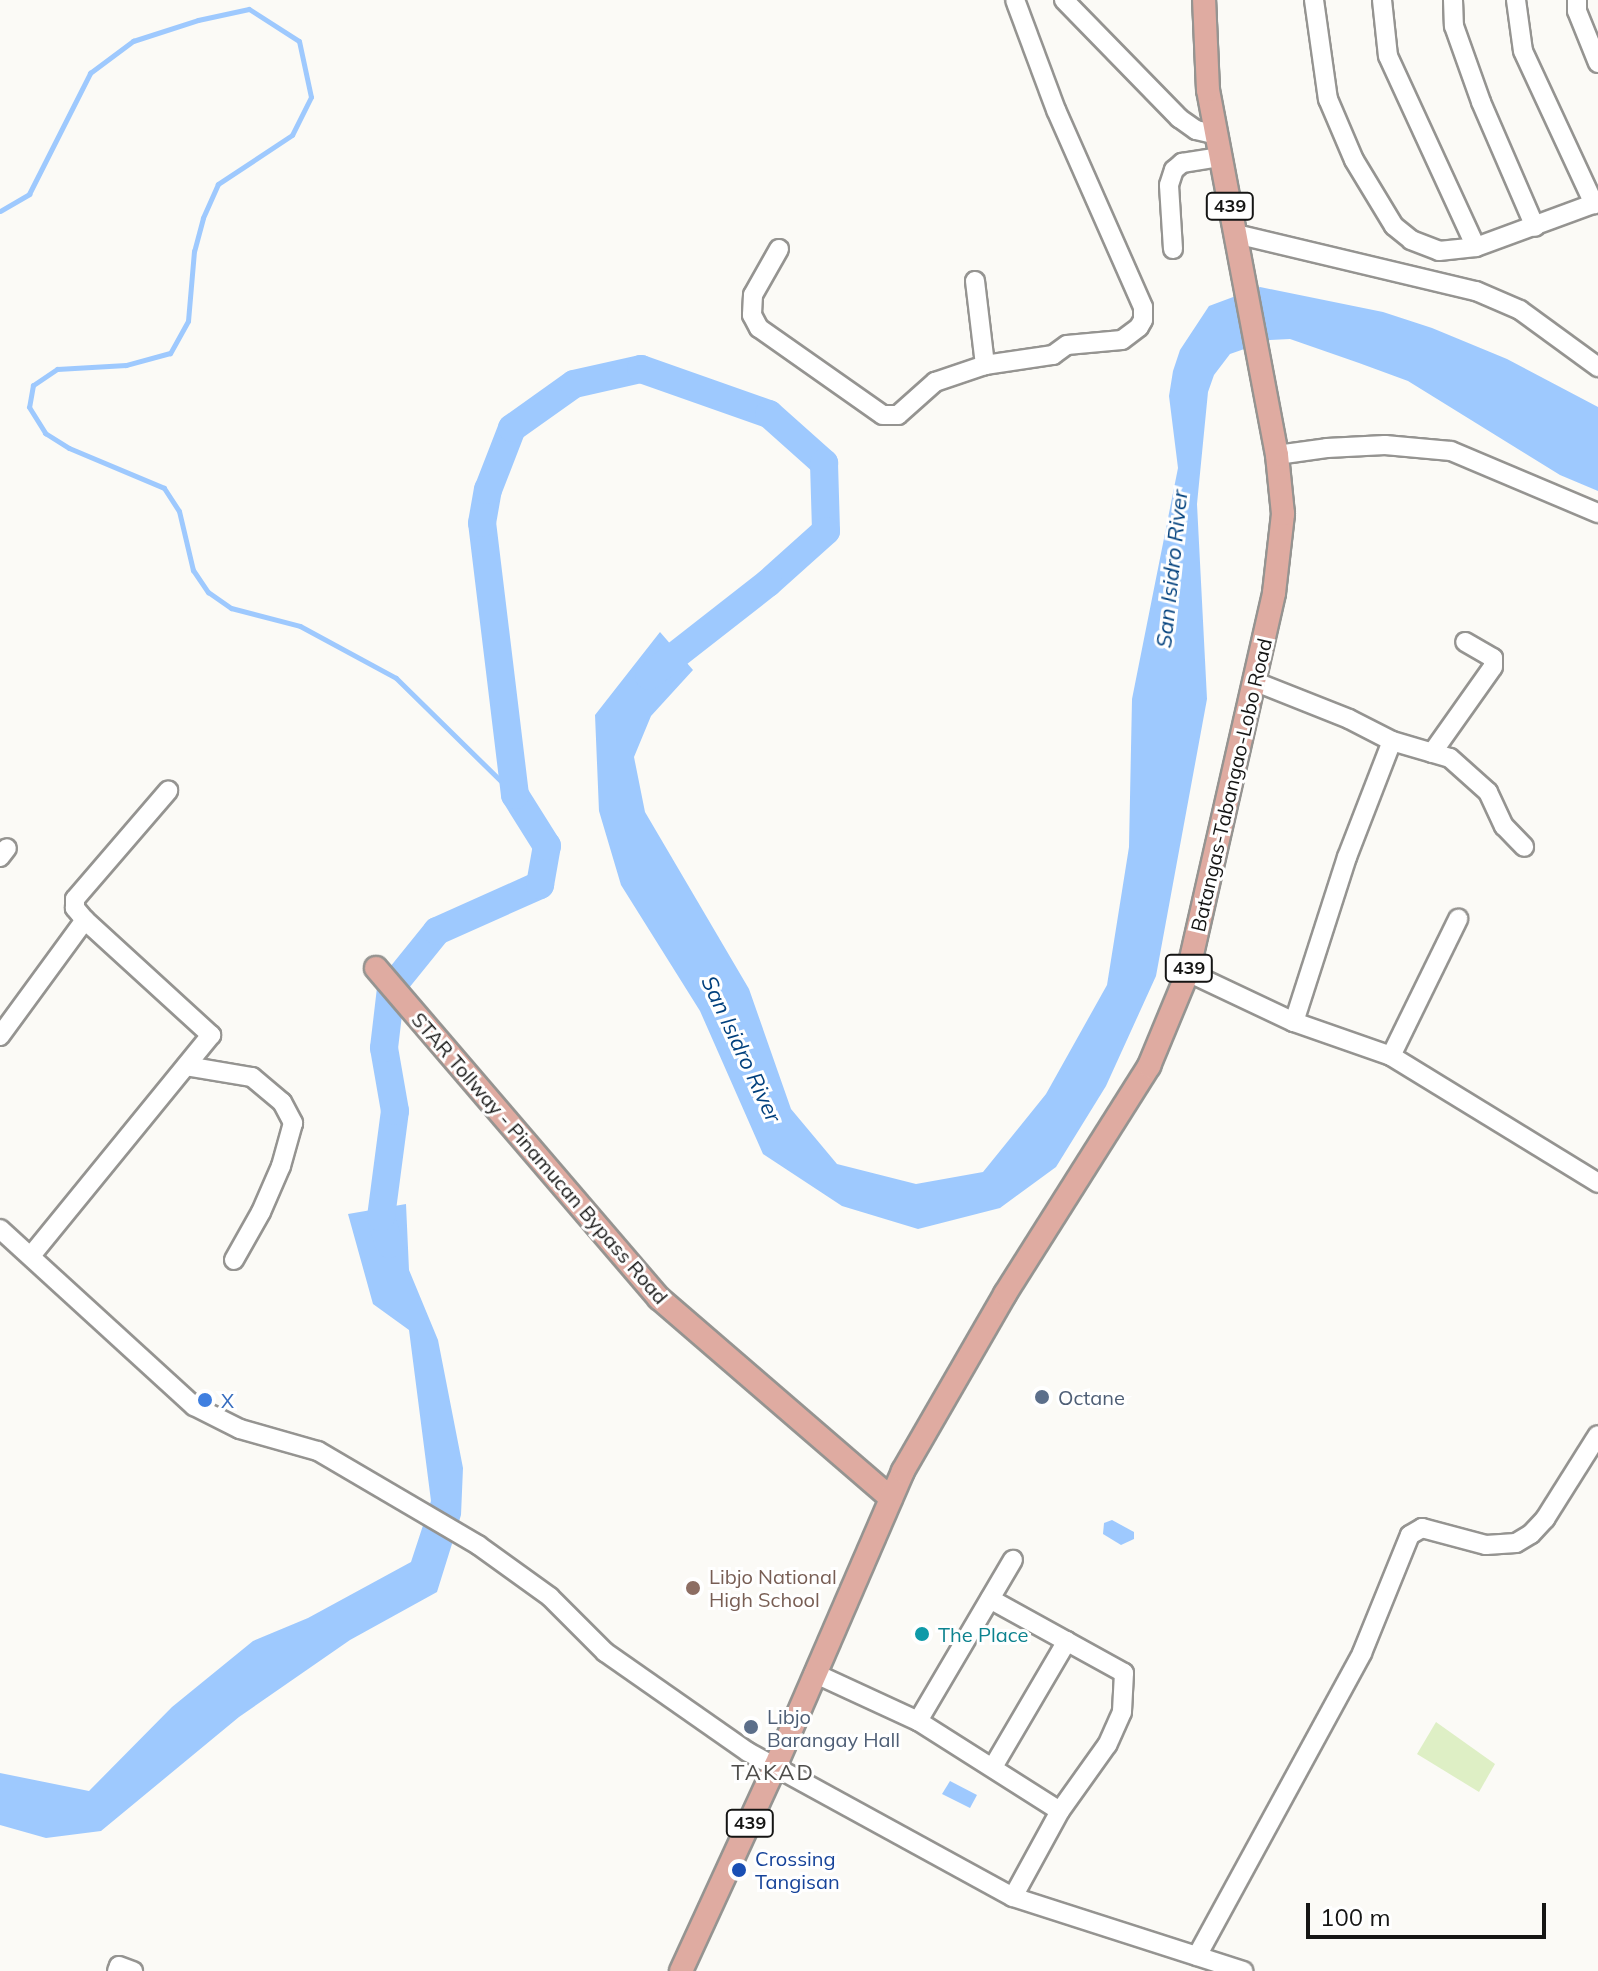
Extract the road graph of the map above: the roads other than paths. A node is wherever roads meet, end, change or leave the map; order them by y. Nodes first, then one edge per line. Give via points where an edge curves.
1 (1015, 0) edge
2 (1064, 0) edge
3 (1204, 0) edge
4 (1314, 0) edge
5 (1382, 0) edge
6 (1453, 0) edge
7 (1516, 0) edge
8 (1577, 0) edge
9 (1598, 63) edge
10 (1219, 146) junction
11 (1596, 203) edge
12 (1535, 227) junction
13 (1236, 234) junction
14 (1476, 247) junction
15 (779, 249) dead end
16 (1173, 249) dead end
17 (975, 281) dead end
18 (985, 365) junction
19 (1598, 367) edge
20 (1277, 455) junction
21 (1598, 513) edge
22 (1465, 642) dead end
23 (1256, 682) junction
24 (1392, 741) junction
25 (1432, 753) junction
26 (168, 791) dead end
27 (1524, 847) dead end
28 (1458, 919) dead end
29 (85, 920) junction
30 (376, 968) dead end
31 (1188, 972) junction
32 (1294, 1022) junction
33 (0, 1036) edge
34 (1391, 1056) junction
35 (186, 1066) junction
36 (1598, 1183) edge
37 (0, 1229) edge
38 (31, 1256) junction
39 (234, 1260) dead end
40 (1598, 1435) edge
41 (891, 1498) junction
42 (1013, 1560) dead end
43 (990, 1599) junction
44 (1067, 1641) junction
45 (814, 1673) junction
46 (918, 1721) junction
47 (775, 1767) junction
48 (993, 1767) junction
49 (1060, 1811) junction
50 (1013, 1897) junction
51 (1197, 1956) junction
52 (117, 1971) edge
53 (133, 1971) edge
54 (681, 1971) edge
55 (1243, 1971) edge

1 - 18 street via 1056,110 1145,312 1139,327 1122,340 1067,345 1053,355
2 - 10 street via 1179,118
3 - 10 main road, Batangas-Tabangao-Lobo Road / 439 via 1208,90
4 - 14 street via 1328,99 1354,160 1394,226 1439,251
5 - 14 street via 1388,56
6 - 12 street via 1454,26 1481,102
7 - 11 street via 1523,51
8 - 9 street
10 - 13 main road, Batangas-Tabangao-Lobo Road / 439
10 - 16 street via 1174,170 1169,185
11 - 12 street
12 - 14 street
13 - 19 street via 1476,291 1520,310
13 - 20 main road, Batangas-Tabangao-Lobo Road / 439
15 - 18 street via 753,295 752,315 759,328 883,415 898,415 935,382
17 - 18 street
20 - 21 street via 1385,445 1451,451
20 - 23 main road, Batangas-Tabangao-Lobo Road / 439 via 1283,514
22 - 25 street via 1493,658 1493,667
23 - 24 street
23 - 31 main road, Batangas-Tabangao-Lobo Road / 439
24 - 25 street
24 - 32 street via 1347,857
25 - 27 street via 1450,758 1477,780 1504,826
26 - 29 street via 75,899
28 - 34 street
29 - 33 street
29 - 35 street via 211,1035
30 - 41 main road, STAR Tollway - Pinamucan Bypass Road via 659,1298
31 - 32 street
31 - 41 main road, Batangas-Tabangao-Lobo Road / 439 via 1149,1066 1005,1294
32 - 34 street
34 - 36 street
35 - 38 street
35 - 39 street via 252,1077 282,1102 293,1123 281,1166
37 - 38 street
38 - 47 street via 194,1406 227,1424 334,1460 478,1545 550,1597 605,1652
40 - 51 street via 1545,1519 1516,1543 1486,1545 1422,1528 1410,1535 1362,1653
41 - 45 main road, 439
42 - 43 street
43 - 44 street
43 - 46 street
44 - 48 street
44 - 49 street via 1124,1673 1122,1712 1107,1745
45 - 46 street
45 - 47 main road, 439
46 - 48 street
47 - 50 street
47 - 54 main road, 439
48 - 49 street
49 - 50 street
50 - 51 street
51 - 55 street
52 - 53 street via 119,1966

